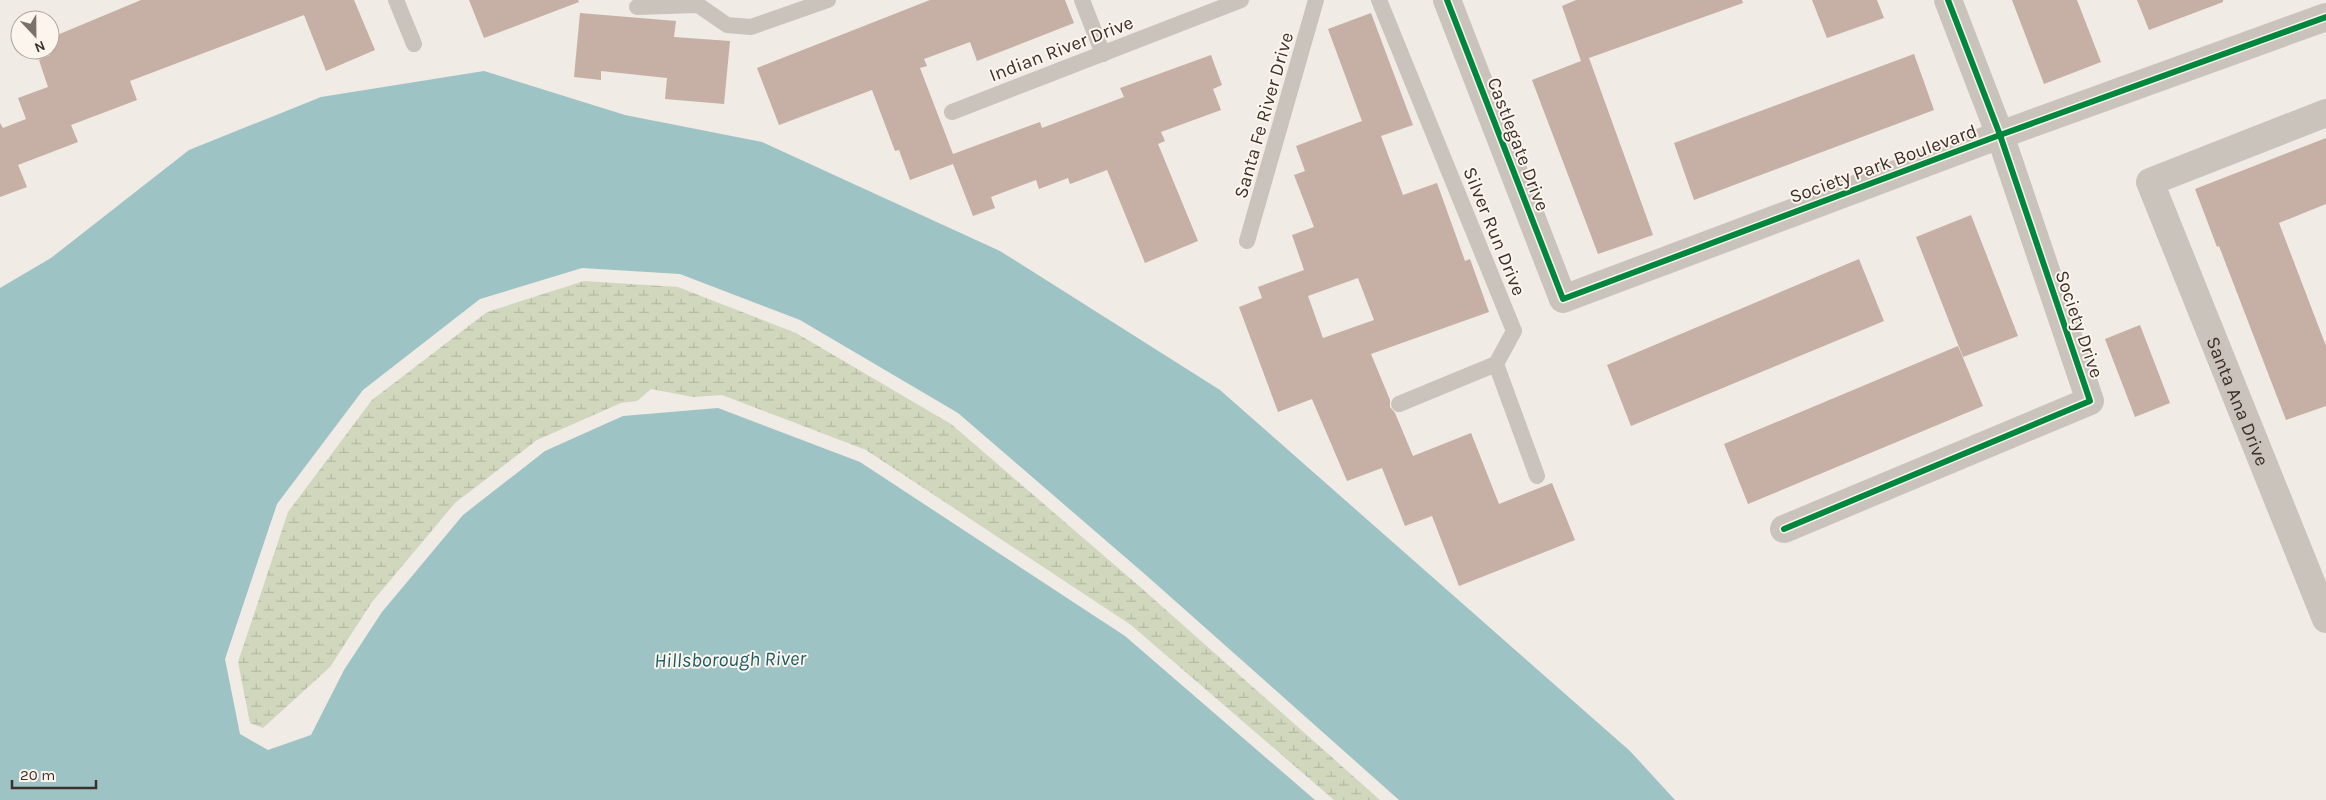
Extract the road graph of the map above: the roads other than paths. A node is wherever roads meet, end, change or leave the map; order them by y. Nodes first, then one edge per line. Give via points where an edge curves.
1 (396, 0) edge
2 (828, 0) edge
3 (1082, 0) edge
4 (1241, 0) edge
5 (1316, 0) edge
6 (1379, 0) edge
7 (1447, 0) edge
8 (1948, 0) edge
9 (637, 7) dead end
10 (2326, 17) edge
11 (414, 44) dead end
12 (1103, 54) junction
13 (952, 112) dead end
14 (2326, 113) edge
15 (2000, 135) junction
16 (1248, 240) dead end
17 (1563, 299) joint
18 (1496, 364) junction
19 (1399, 404) dead end
20 (1537, 476) dead end
21 (1784, 530) dead end
22 (2326, 619) edge

1 - 11 lane
2 - 9 lane via 751,27 727,25 698,5
3 - 12 lane
4 - 12 lane, Indian River Drive
5 - 16 lane, Santa Fe River Drive
6 - 18 lane, Silver Run Drive via 1514,331
7 - 17 street, Castlegate Drive
8 - 15 street, Society Drive
10 - 15 street, Society Park Boulevard
12 - 13 lane, Indian River Drive
14 - 22 street, Santa Ana Drive via 2150,182
15 - 17 street, Society Park Boulevard
15 - 21 street, Society Drive via 2090,401
18 - 19 lane
18 - 20 lane

